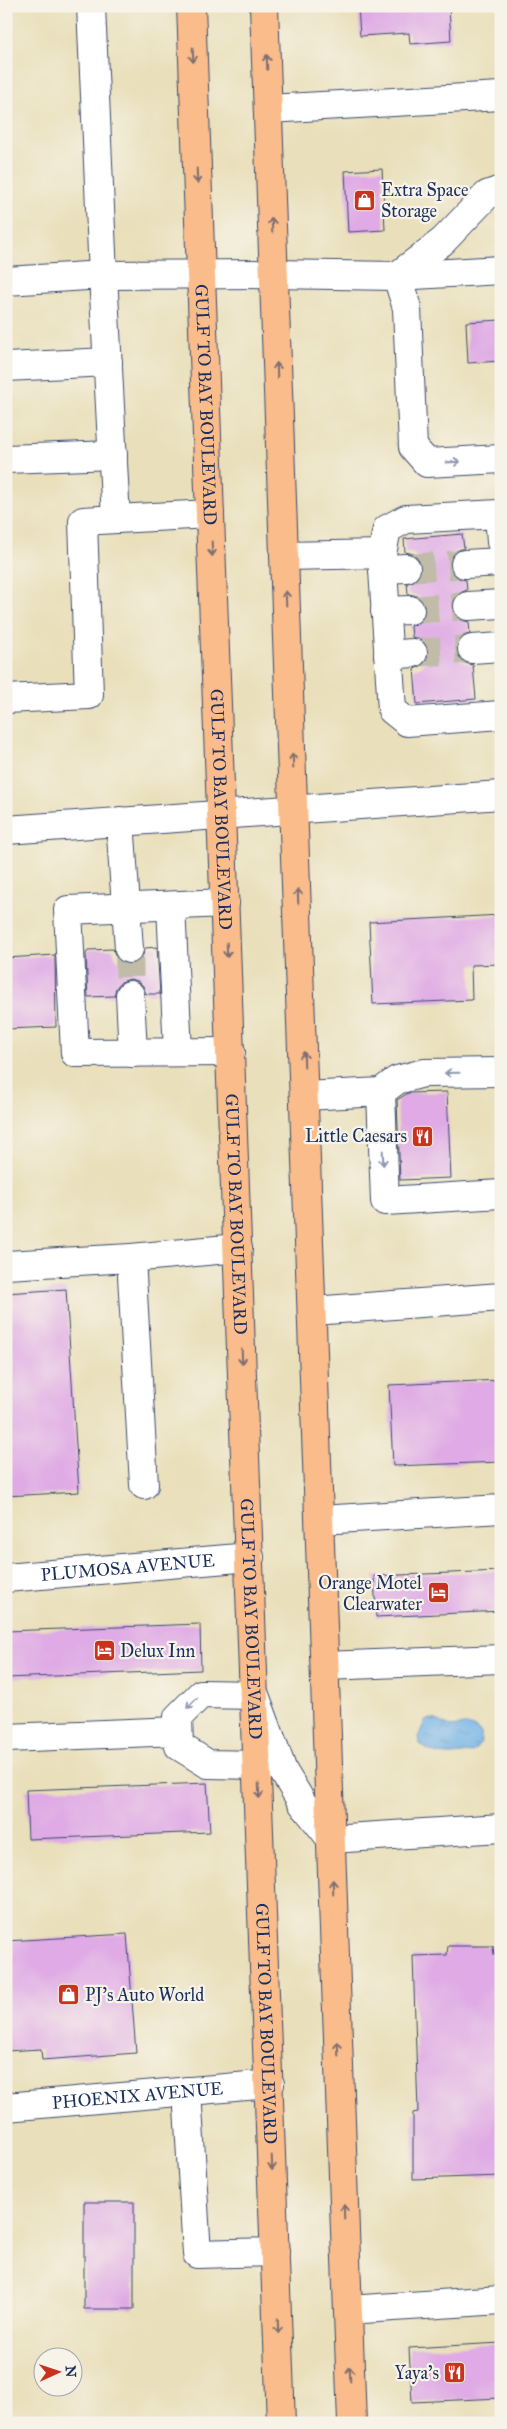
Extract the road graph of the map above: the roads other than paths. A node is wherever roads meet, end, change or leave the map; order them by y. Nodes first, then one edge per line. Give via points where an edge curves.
1 (91, 6) edge
2 (191, 6) edge
3 (264, 6) edge
4 (501, 96) edge
5 (268, 109) junction
6 (501, 190) edge
7 (501, 270) edge
8 (200, 274) junction
9 (273, 274) junction
10 (103, 275) junction
11 (397, 276) junction
12 (6, 281) edge
13 (108, 362) junction
14 (6, 367) edge
15 (113, 454) junction
16 (6, 459) edge
17 (501, 459) edge
18 (210, 514) junction
19 (116, 519) junction
20 (501, 542) edge
21 (285, 556) junction
22 (501, 562) edge
23 (390, 564) junction
24 (465, 564) tunnel mouth
25 (501, 604) edge
26 (468, 606) tunnel mouth
27 (501, 648) edge
28 (472, 649) tunnel mouth
29 (6, 700) edge
30 (501, 715) edge
31 (501, 795) edge
32 (295, 809) junction
33 (221, 814) junction
34 (120, 821) junction
35 (6, 830) edge
36 (225, 903) junction
37 (171, 906) junction
38 (126, 908) junction
39 (128, 948) tunnel mouth
40 (130, 995) tunnel mouth
41 (178, 1052) junction
42 (230, 1052) junction
43 (133, 1053) junction
44 (501, 1072) edge
45 (381, 1092) junction
46 (305, 1096) junction
47 (501, 1194) edge
48 (238, 1248) junction
49 (132, 1258) junction
50 (6, 1265) edge
51 (501, 1297) edge
52 (313, 1310) junction
53 (144, 1485) dead end
54 (501, 1509) edge
55 (320, 1520) junction
56 (250, 1557) junction
57 (6, 1578) edge
58 (501, 1659) edge
59 (325, 1666) junction
60 (255, 1695) junction
61 (178, 1731) junction
62 (6, 1738) edge
63 (258, 1764) junction
64 (501, 1828) edge
65 (331, 1839) junction
66 (270, 2084) junction
67 (187, 2091) junction
68 (6, 2107) edge
69 (275, 2252) junction
70 (501, 2300) edge
71 (348, 2310) junction
72 (281, 2423) edge
73 (352, 2423) edge

1 - 10 street
2 -> 8 main road, GULF TO BAY BOULEVARD
5 -> 3 main road
4 - 5 street
9 -> 5 main road
6 - 11 street via 487,195 443,241
7 - 11 street
8 - 9 street
8 - 10 street
8 - 18 main road, GULF TO BAY BOULEVARD
9 - 11 street
21 -> 9 main road
10 - 12 street
10 - 13 street
11 -> 17 street via 408,308 413,447 427,463
13 - 14 street
13 - 15 street
15 - 16 street
15 - 19 street
18 - 19 street
18 -> 33 main road, GULF TO BAY BOULEVARD
19 - 29 street via 83,521 89,695
20 - 23 street via 499,514 406,519 387,529
21 - 23 street
32 -> 21 main road
22 - 24 street
23 - 30 street via 400,654 392,710 407,722
25 - 26 street
27 - 28 street
31 - 32 street
32 - 33 street
46 -> 32 main road
33 - 34 street
33 - 36 main road, GULF TO BAY BOULEVARD
34 - 35 street
34 - 38 street
36 - 37 street
36 -> 42 main road, GULF TO BAY BOULEVARD
37 - 38 street
37 - 41 street
38 - 39 street
38 - 43 street via 68,910 76,1053
40 - 43 street
41 - 42 street
41 - 43 street
42 - 48 main road, GULF TO BAY BOULEVARD
44 -> 45 street via 424,1073 397,1080
45 - 46 street
45 -> 47 street via 385,1201
46 - 52 main road
48 - 49 street
48 -> 56 main road, GULF TO BAY BOULEVARD
49 - 50 street
49 - 53 street
51 - 52 street
52 - 55 main road
54 - 55 street
55 - 59 main road
56 - 57 street, PLUMOSA AVENUE
56 - 60 main road, GULF TO BAY BOULEVARD
58 - 59 street
59 - 65 main road
60 -> 61 street via 201,1694 178,1717
60 - 63 main road, GULF TO BAY BOULEVARD
60 - 65 street via 283,1771 303,1804
61 - 62 street
61 - 63 street via 179,1746 208,1764
63 -> 66 main road, GULF TO BAY BOULEVARD
64 - 65 street
71 -> 65 main road
66 - 67 street, PHOENIX AVENUE
66 -> 69 main road, GULF TO BAY BOULEVARD
67 - 68 street, PHOENIX AVENUE
67 - 69 street via 197,2254
69 -> 72 main road, GULF TO BAY BOULEVARD
70 - 71 street
73 -> 71 main road

